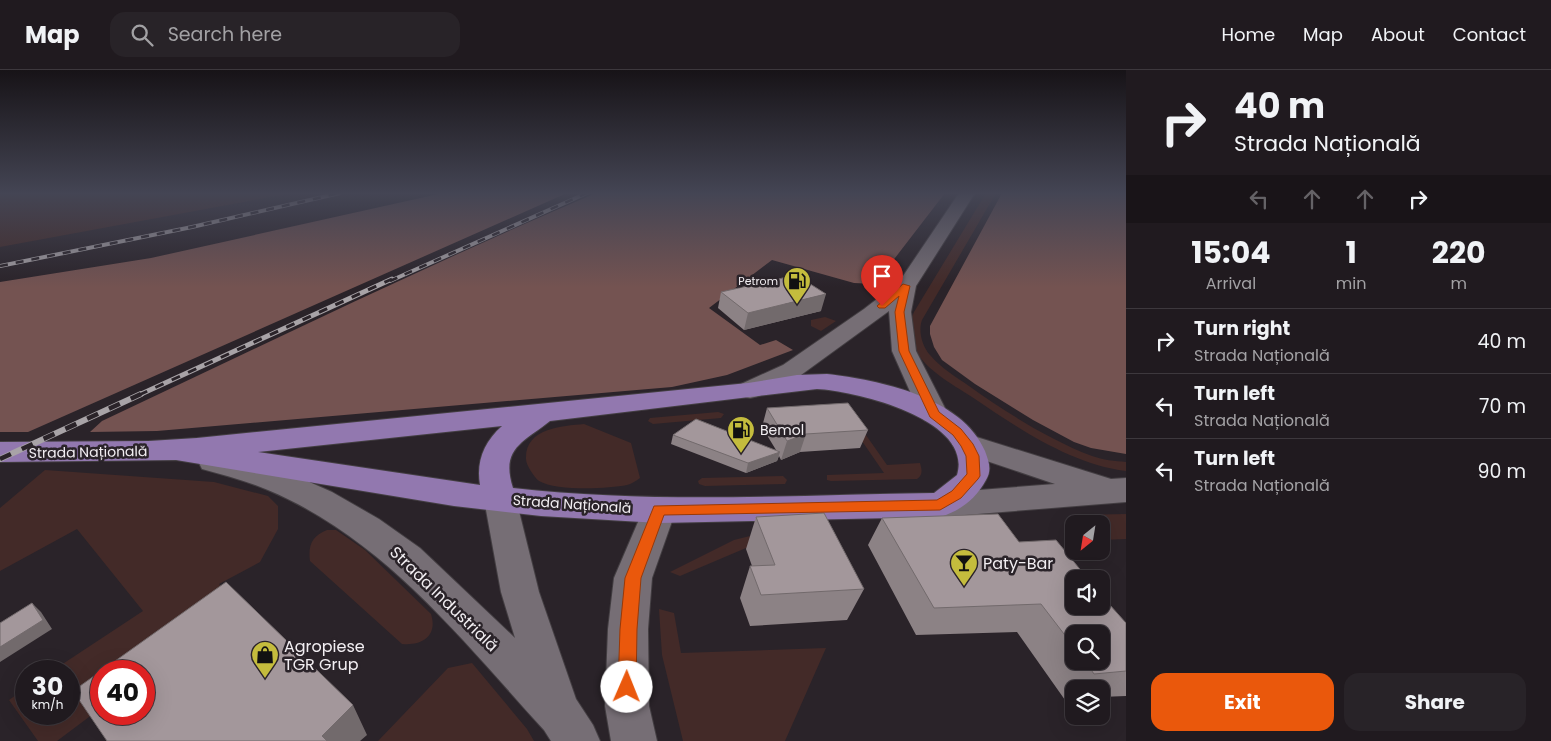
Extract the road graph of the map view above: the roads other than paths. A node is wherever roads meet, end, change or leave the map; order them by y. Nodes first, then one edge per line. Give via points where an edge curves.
1 (948, 224) edge
2 (906, 286) junction
3 (750, 390) junction
4 (545, 413) junction
5 (934, 414) junction
6 (967, 444) junction
7 (176, 450) junction
8 (0, 452) edge
9 (1118, 490) edge
10 (500, 499) junction
11 (940, 505) junction
12 (659, 510) junction
13 (568, 727) edge
14 (634, 741) edge

1 - 2 street, Strada Națională
2 - 3 street, Strada Națională via 792,370
2 - 5 street, Strada Națională via 900,312 904,351
3 - 4 main road, Strada Națională
3 - 5 main road, Strada Națională via 807,382 841,383 904,399
4 - 7 main road, Strada Națională
4 - 10 main road, Strada Națională via 521,426 499,445 493,458 493,471
5 - 6 main road, Strada Națională
6 - 9 street
6 - 11 main road, Strada Națională via 973,456 974,476 957,494
7 - 8 main road, Strada Națională
7 - 10 main road, Strada Națională
7 - 13 street, Strada Industrială via 278,481 320,501 366,529 407,559 445,595
9 - 11 street
10 - 12 main road, Strada Națională
10 - 13 street, Strada Industrială via 520,592
11 - 12 main road, Strada Națională
12 - 14 street via 633,578 628,629 627,706

